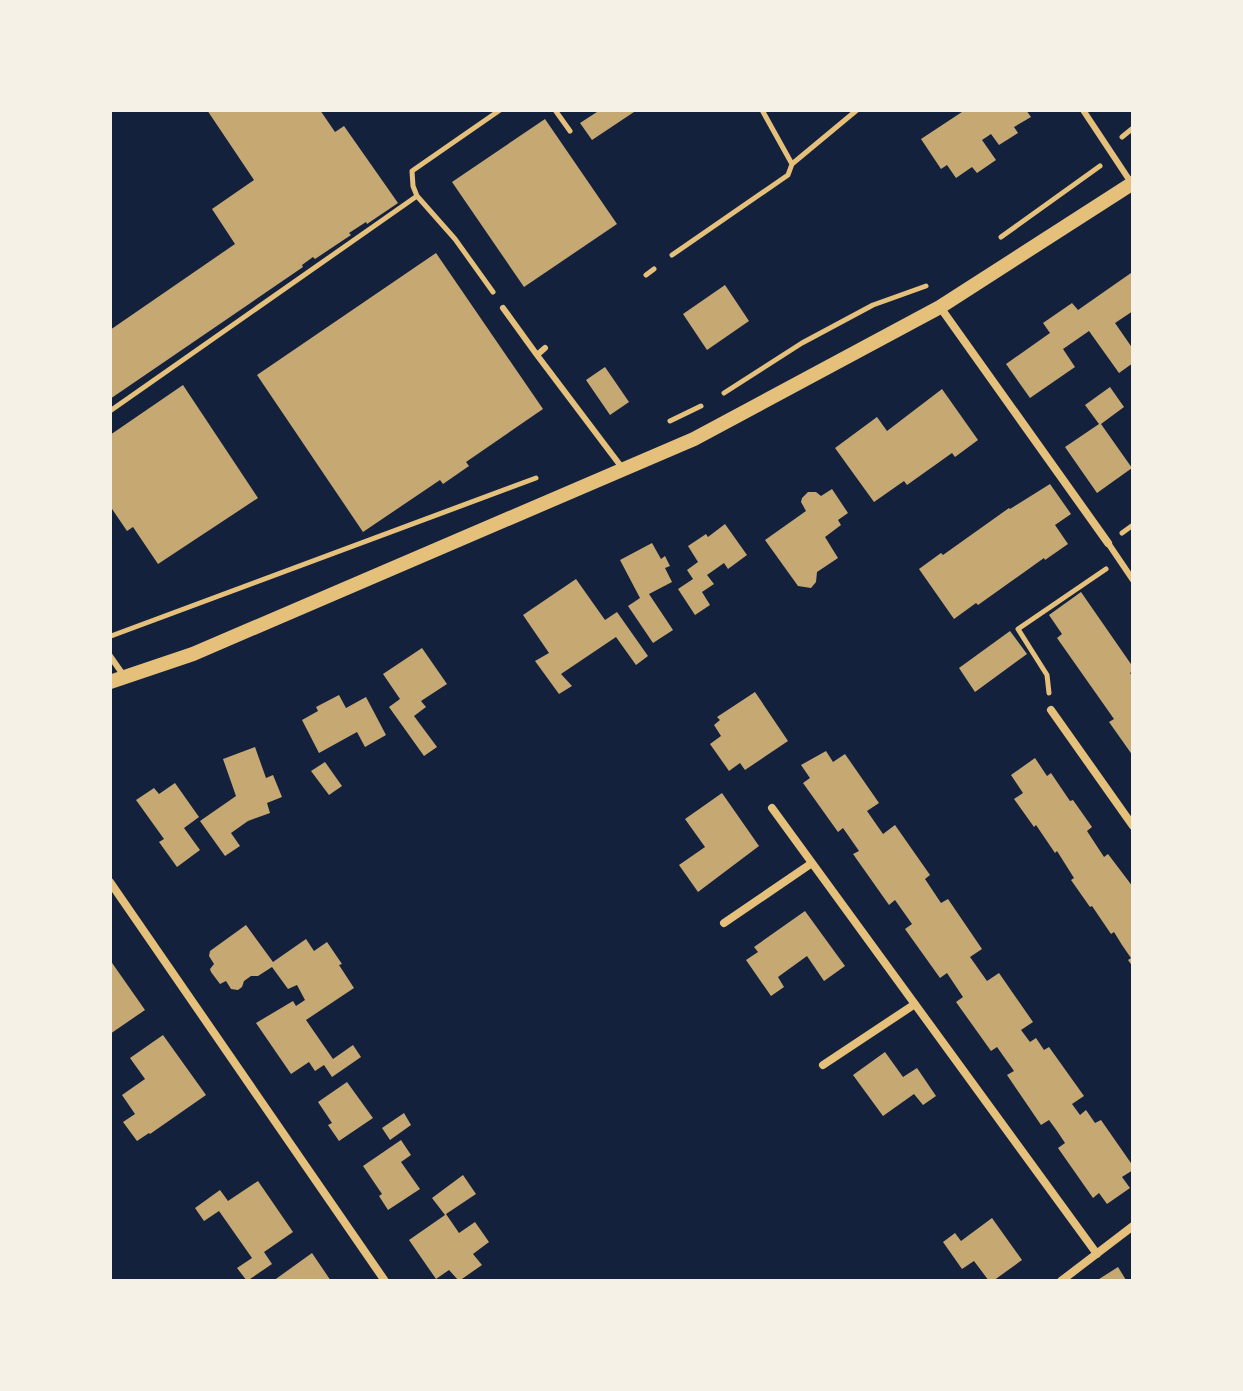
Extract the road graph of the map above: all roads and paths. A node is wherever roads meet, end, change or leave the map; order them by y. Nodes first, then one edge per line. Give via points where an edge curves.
1 (500, 110) edge
2 (555, 110) edge
3 (762, 110) edge
4 (857, 110) edge
5 (1083, 110) edge
6 (1133, 128) edge
7 (570, 131) dead end
8 (1112, 154) junction
9 (792, 164) junction
10 (1132, 184) edge
11 (417, 196) junction
12 (993, 243) dead end
13 (672, 255) dead end
14 (654, 269) dead end
15 (646, 275) dead end
16 (929, 285) dead end
17 (940, 307) junction
18 (503, 308) joint
19 (545, 348) dead end
20 (537, 355) junction
21 (718, 397) dead end
22 (705, 404) dead end
23 (110, 411) edge
24 (664, 424) dead end
25 (623, 469) junction
26 (536, 478) dead end
27 (1108, 543) joint
28 (1118, 559) junction
29 (1133, 580) edge
30 (110, 637) edge
31 (110, 656) edge
32 (117, 679) edge
33 (1051, 710) joint
34 (772, 808) dead end
35 (1133, 826) edge
36 (812, 863) junction
37 (110, 882) edge
38 (724, 923) dead end
39 (915, 1004) junction
40 (823, 1065) dead end
41 (1133, 1226) edge
42 (1097, 1254) junction
43 (385, 1281) edge
44 (1061, 1281) edge

1 - 11 path via 412,171
2 - 7 path
3 - 9 path
4 - 9 path
5 - 8 lane
6 - 8 path via 1117,141
8 - 10 lane
8 - 12 path via 1108,162
9 - 13 path via 788,175
10 - 17 street
11 - 18 path
11 - 23 path
14 - 15 path
16 - 21 path via 873,305
17 - 25 street via 694,439
17 - 27 street
18 - 20 lane
19 - 20 lane
20 - 25 lane
22 - 24 path
25 - 32 street via 193,654
26 - 30 path
27 - 28 lane
28 - 29 lane
28 - 33 path via 1018,629 1047,675
31 - 32 lane
33 - 35 street
34 - 36 street
36 - 38 street
36 - 39 street
37 - 43 street
39 - 40 street
39 - 42 street
41 - 42 street
42 - 44 street

